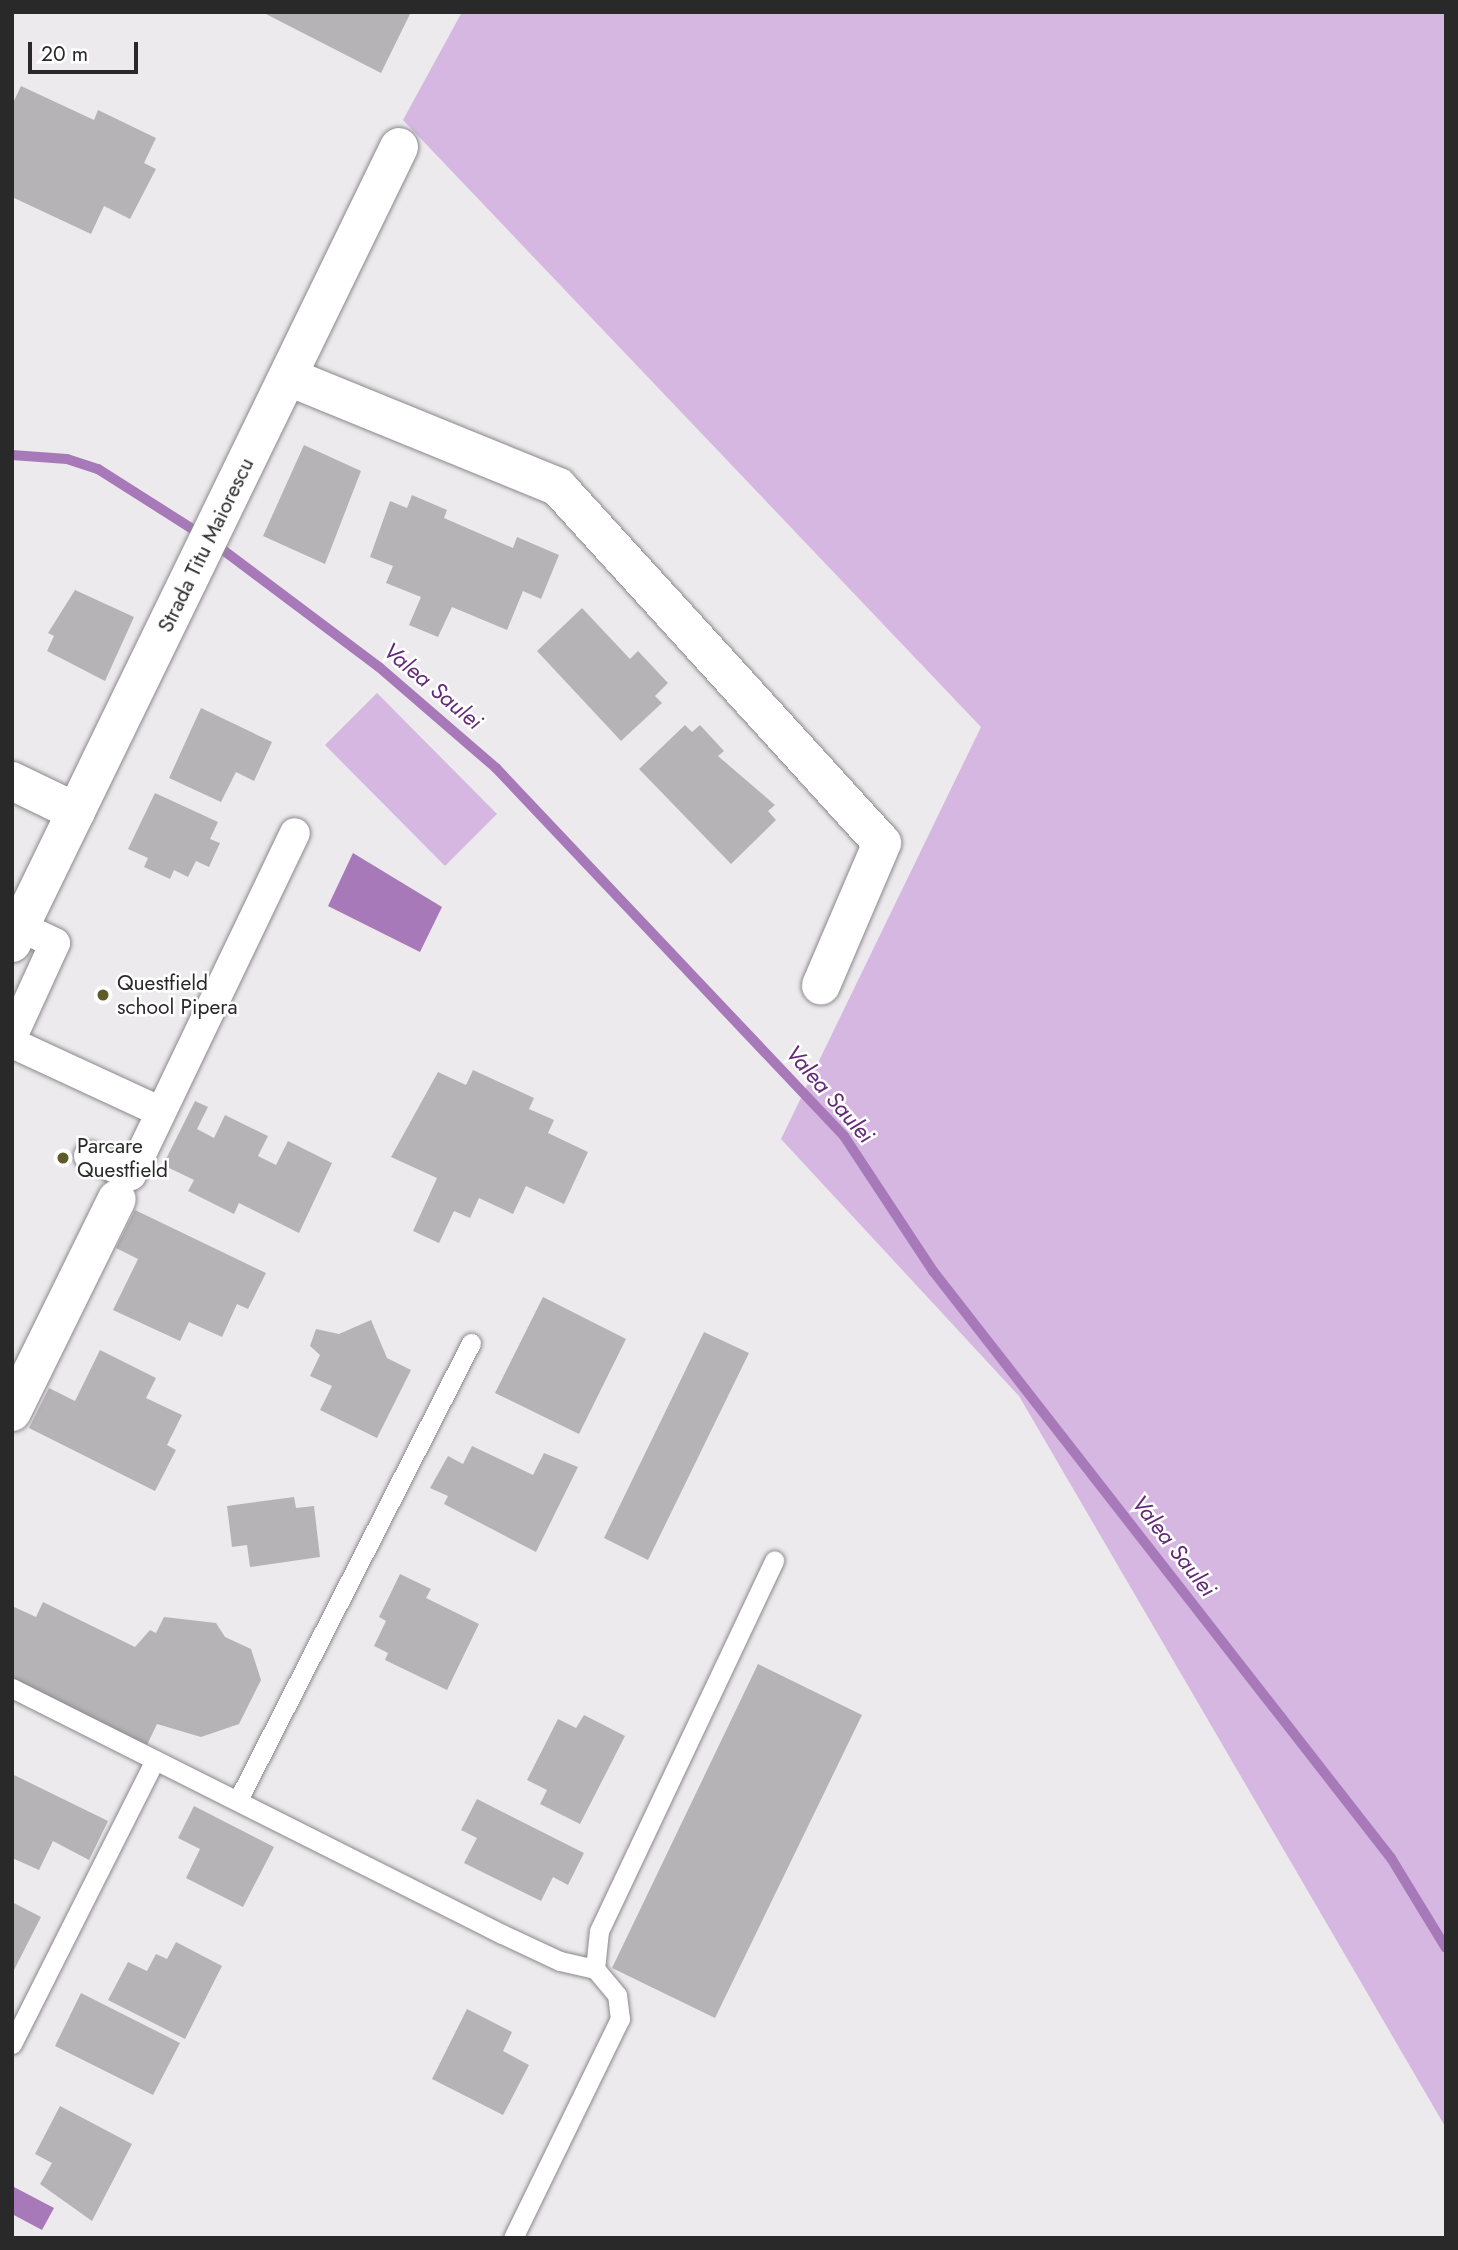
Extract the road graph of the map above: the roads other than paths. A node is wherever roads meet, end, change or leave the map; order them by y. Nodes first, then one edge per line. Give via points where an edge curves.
1 (399, 147) dead end
2 (289, 377) junction
3 (12, 781) edge
4 (76, 812) junction
5 (295, 833) dead end
6 (16, 935) edge
7 (821, 985) dead end
8 (12, 1037) edge
9 (12, 1043) edge
10 (161, 1112) junction
11 (89, 1156) dead end
12 (117, 1199) dead end
13 (471, 1343) dead end
14 (12, 1412) edge
15 (774, 1560) dead end
16 (12, 1688) edge
17 (155, 1760) junction
18 (238, 1800) junction
19 (595, 1969) junction
20 (12, 2044) edge
21 (513, 2238) edge

1 - 2 street, Strada Titu Maiorescu
2 - 4 street, Strada Titu Maiorescu
2 - 7 street via 558,487 882,843
3 - 4 street
4 - 6 street, Strada Titu Maiorescu
5 - 10 street
6 - 8 street via 55,943
9 - 10 street
10 - 11 street via 131,1175
12 - 14 street
13 - 18 lane
15 - 19 lane via 599,1931
16 - 17 lane
17 - 18 lane
17 - 20 lane
18 - 19 lane via 514,1940 560,1961
19 - 21 lane via 617,1995 620,2019

